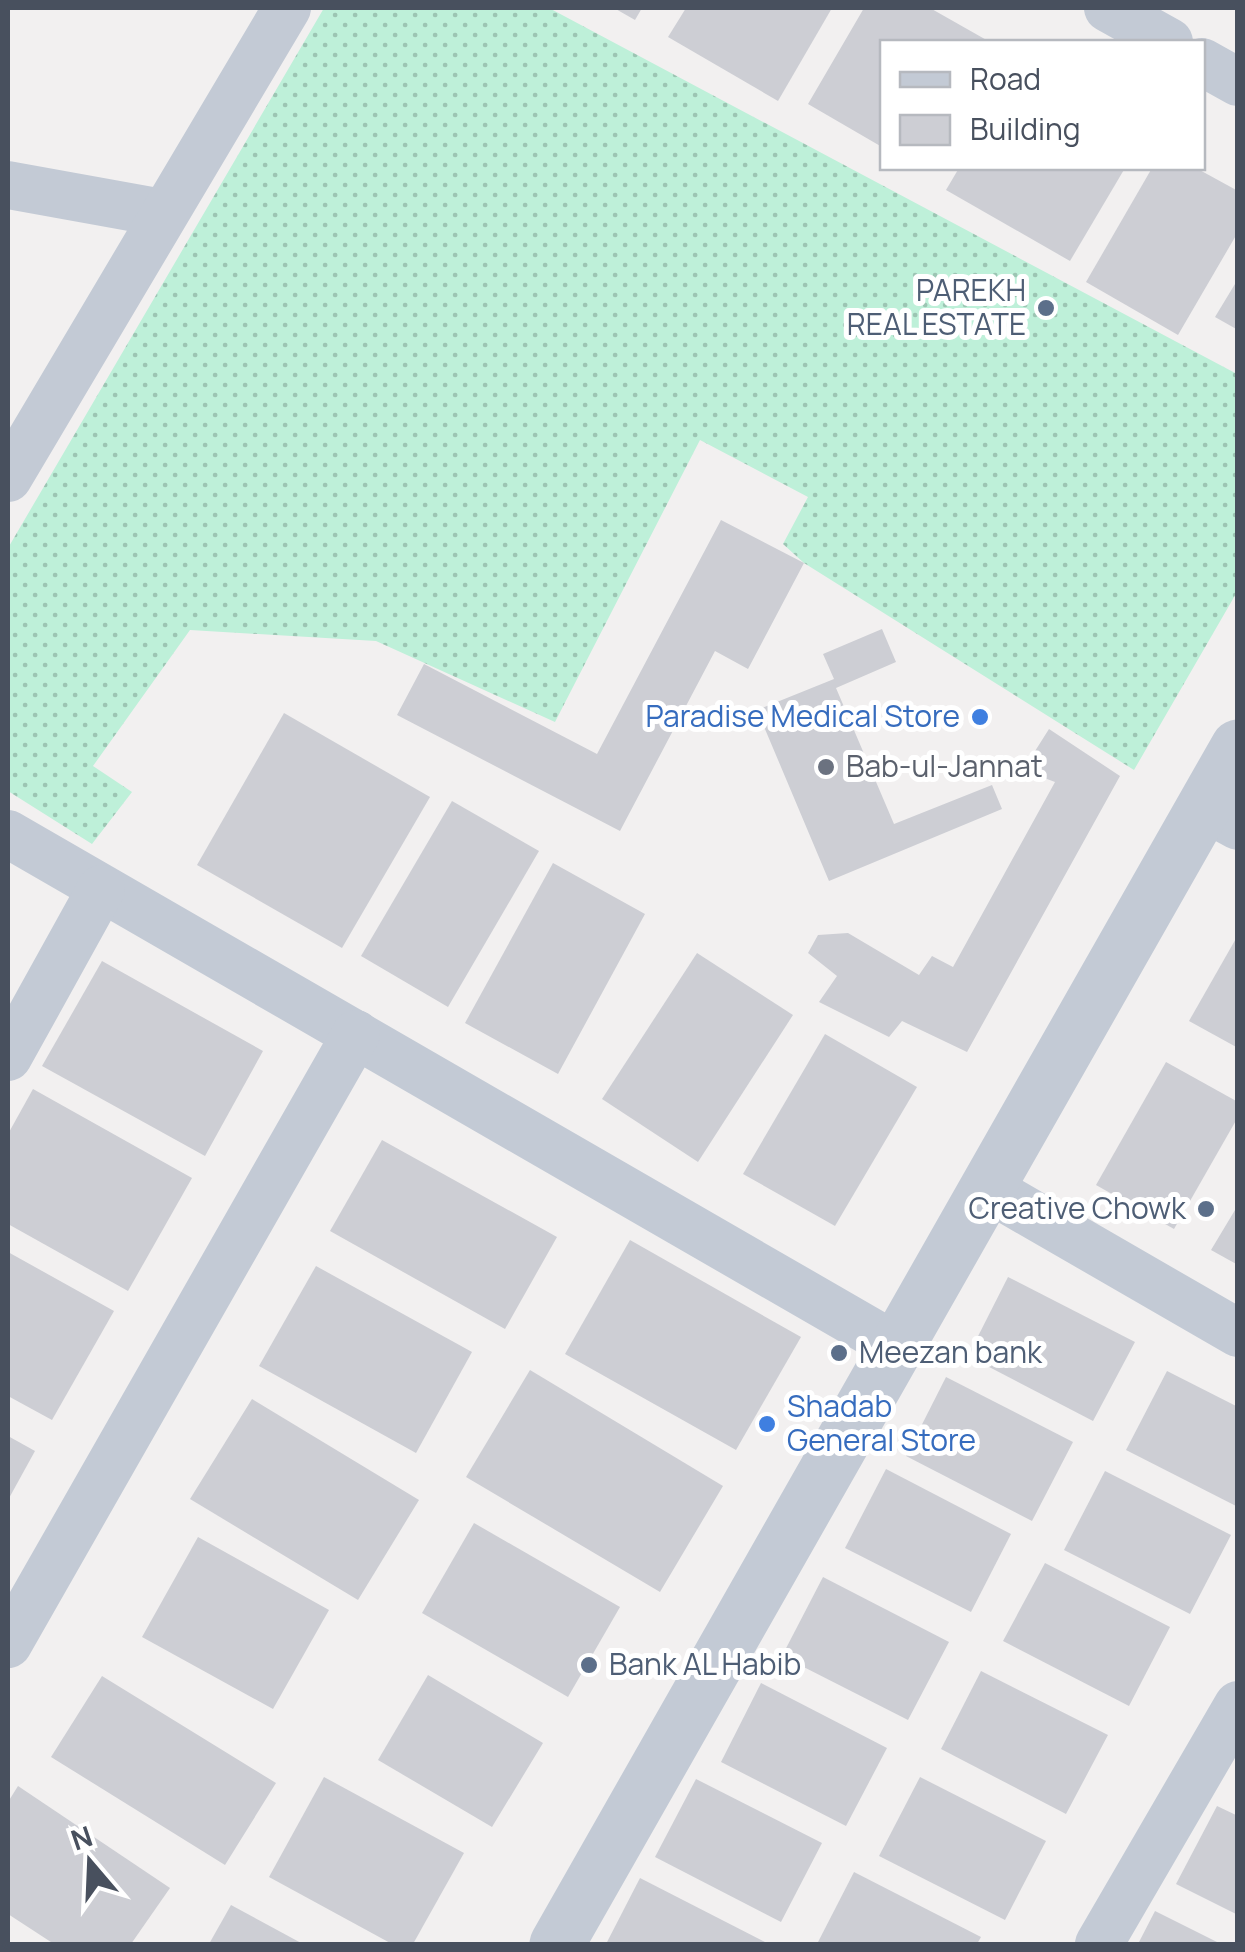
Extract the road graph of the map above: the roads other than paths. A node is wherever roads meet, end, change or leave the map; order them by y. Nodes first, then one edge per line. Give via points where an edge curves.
1 (286, 8) edge
2 (1108, 8) edge
3 (1165, 40) edge
4 (1205, 64) edge
5 (1238, 82) edge
6 (8, 184) edge
7 (163, 213) junction
8 (8, 478) edge
9 (1238, 746) edge
10 (1220, 816) edge
11 (8, 834) edge
12 (101, 889) junction
13 (356, 1034) junction
14 (8, 1057) edge
15 (987, 1188) junction
16 (1238, 1334) edge
17 (896, 1347) junction
18 (8, 1644) edge
19 (1238, 1704) edge
20 (557, 1944) edge
21 (1099, 1944) edge

1 - 7 street
2 - 3 street
4 - 5 street
6 - 7 street
7 - 8 street
9 - 10 street
10 - 15 street
11 - 12 street
12 - 13 street
12 - 14 street
13 - 17 street
13 - 18 street
15 - 16 street
15 - 17 street
17 - 20 street
19 - 21 street

